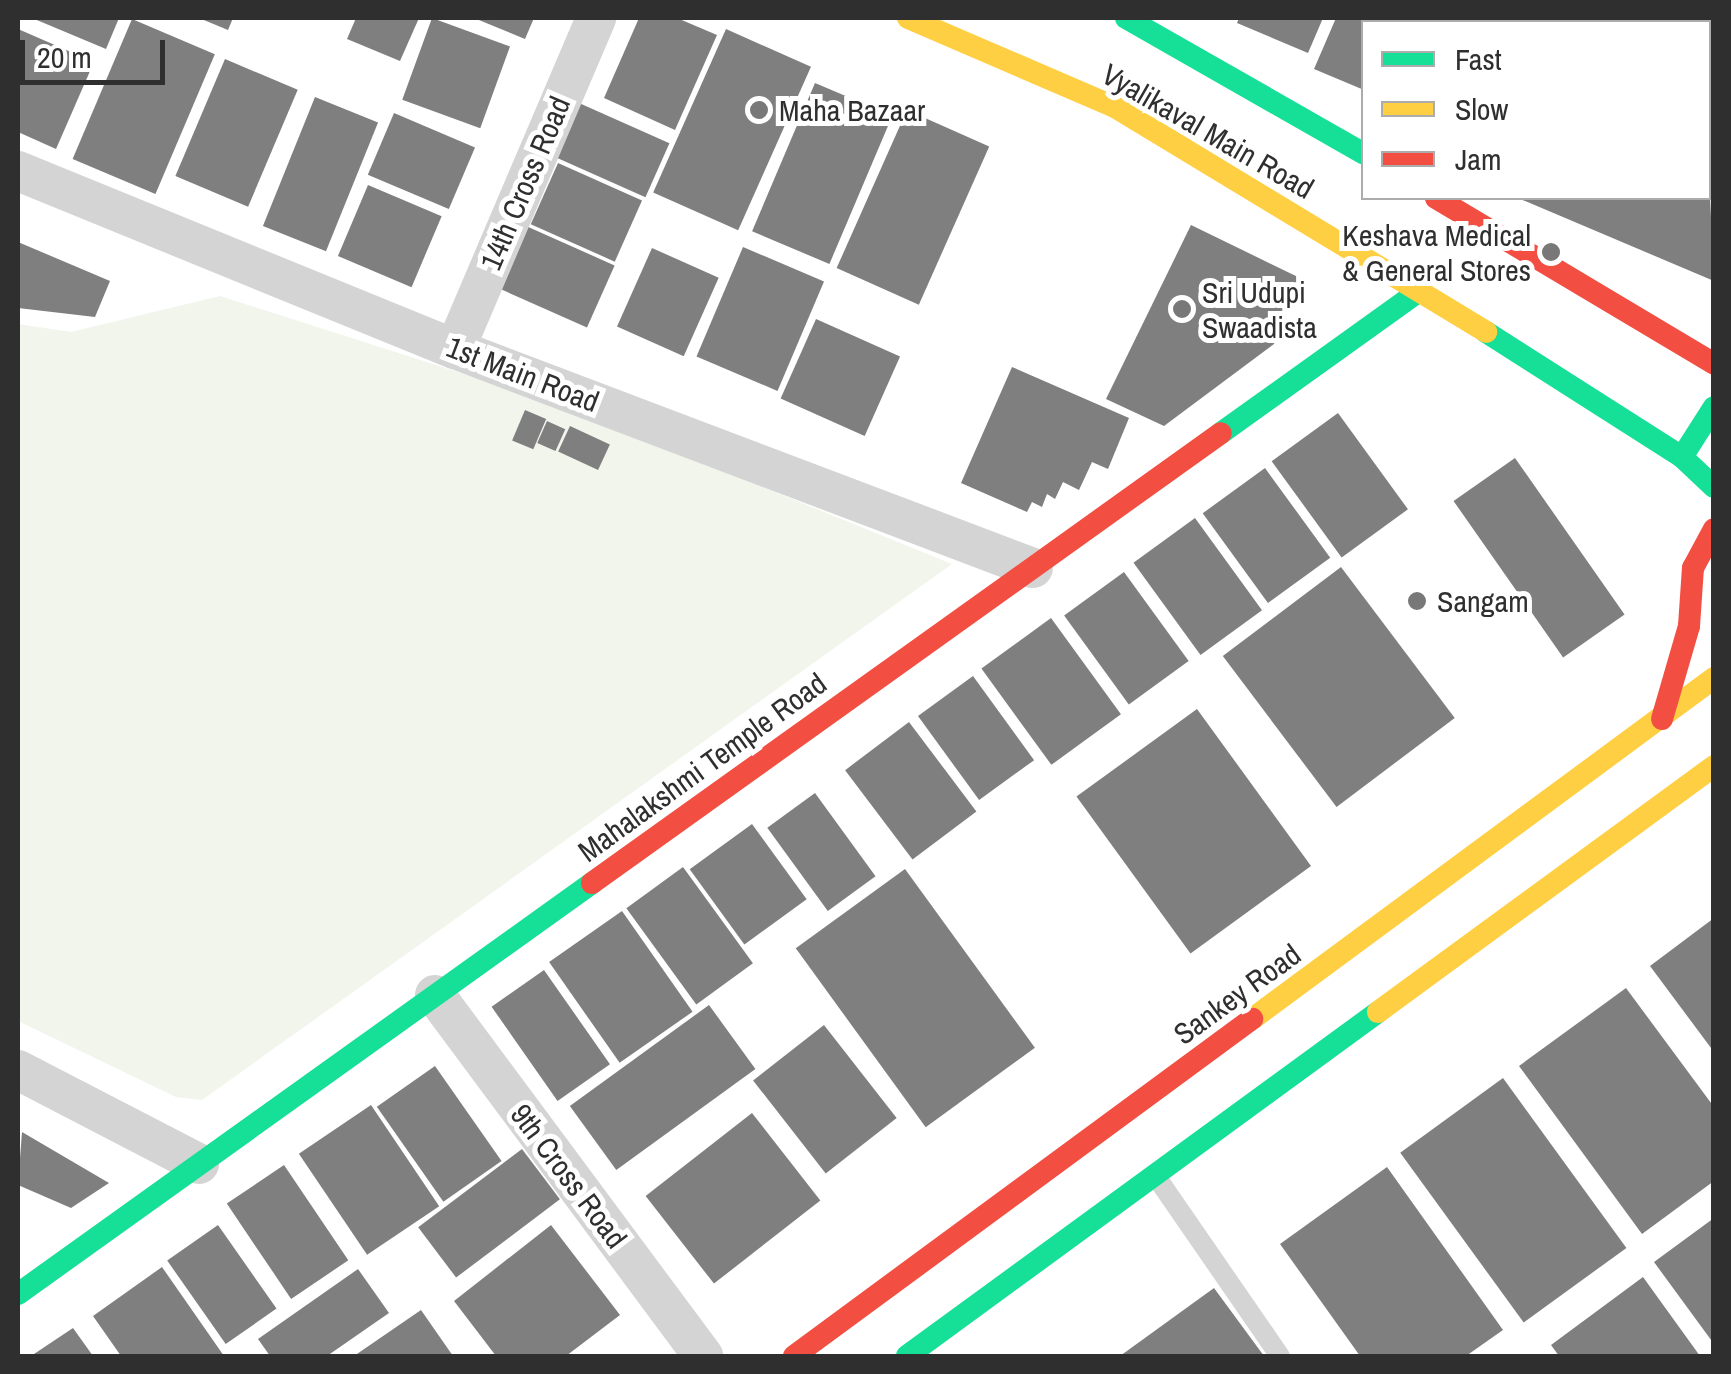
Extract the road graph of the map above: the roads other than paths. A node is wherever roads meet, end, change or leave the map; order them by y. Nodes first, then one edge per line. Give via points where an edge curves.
1 (596, 18) edge
2 (908, 18) edge
3 (1126, 18) edge
4 (1166, 25) edge
5 (1361, 152) edge
6 (18, 171) edge
7 (1439, 200) edge
8 (1422, 290) junction
9 (455, 349) junction
10 (1714, 364) edge
11 (1714, 407) edge
12 (1682, 458) junction
13 (1714, 488) edge
14 (1714, 529) edge
15 (1033, 568) junction
16 (1714, 678) edge
17 (1662, 719) junction
18 (1708, 774) edge
19 (435, 996) junction
20 (18, 1070) edge
21 (199, 1164) junction
22 (1154, 1174) junction
23 (18, 1294) edge
24 (702, 1356) edge
25 (794, 1356) edge
26 (908, 1356) edge
27 (1280, 1356) edge

1 - 9 street, 14th Cross Road
2 - 8 street, Vyalikaval Main Road via 1115,108
3 - 4 street, Vyalikaval Main Road
4 - 5 street, Vyalikaval Main Road
6 - 9 street, 1st Main Road
7 - 10 street
8 - 12 street, Vyalikaval Main Road
8 - 15 street, Mahalakshmi Temple Road
9 - 15 street, 1st Main Road
11 - 12 street
12 - 13 street, Vyalikaval Main Road
14 - 17 street via 1693,568 1689,626
15 - 19 street, Mahalakshmi Temple Road
16 - 17 street, Sankey Road
17 - 25 street, Sankey Road
18 - 22 street
19 - 21 street, Mahalakshmi Temple Road
19 - 24 street, 9th Cross Road
20 - 21 street
21 - 23 street, Mahalakshmi Temple Road
22 - 26 street
22 - 27 lane

